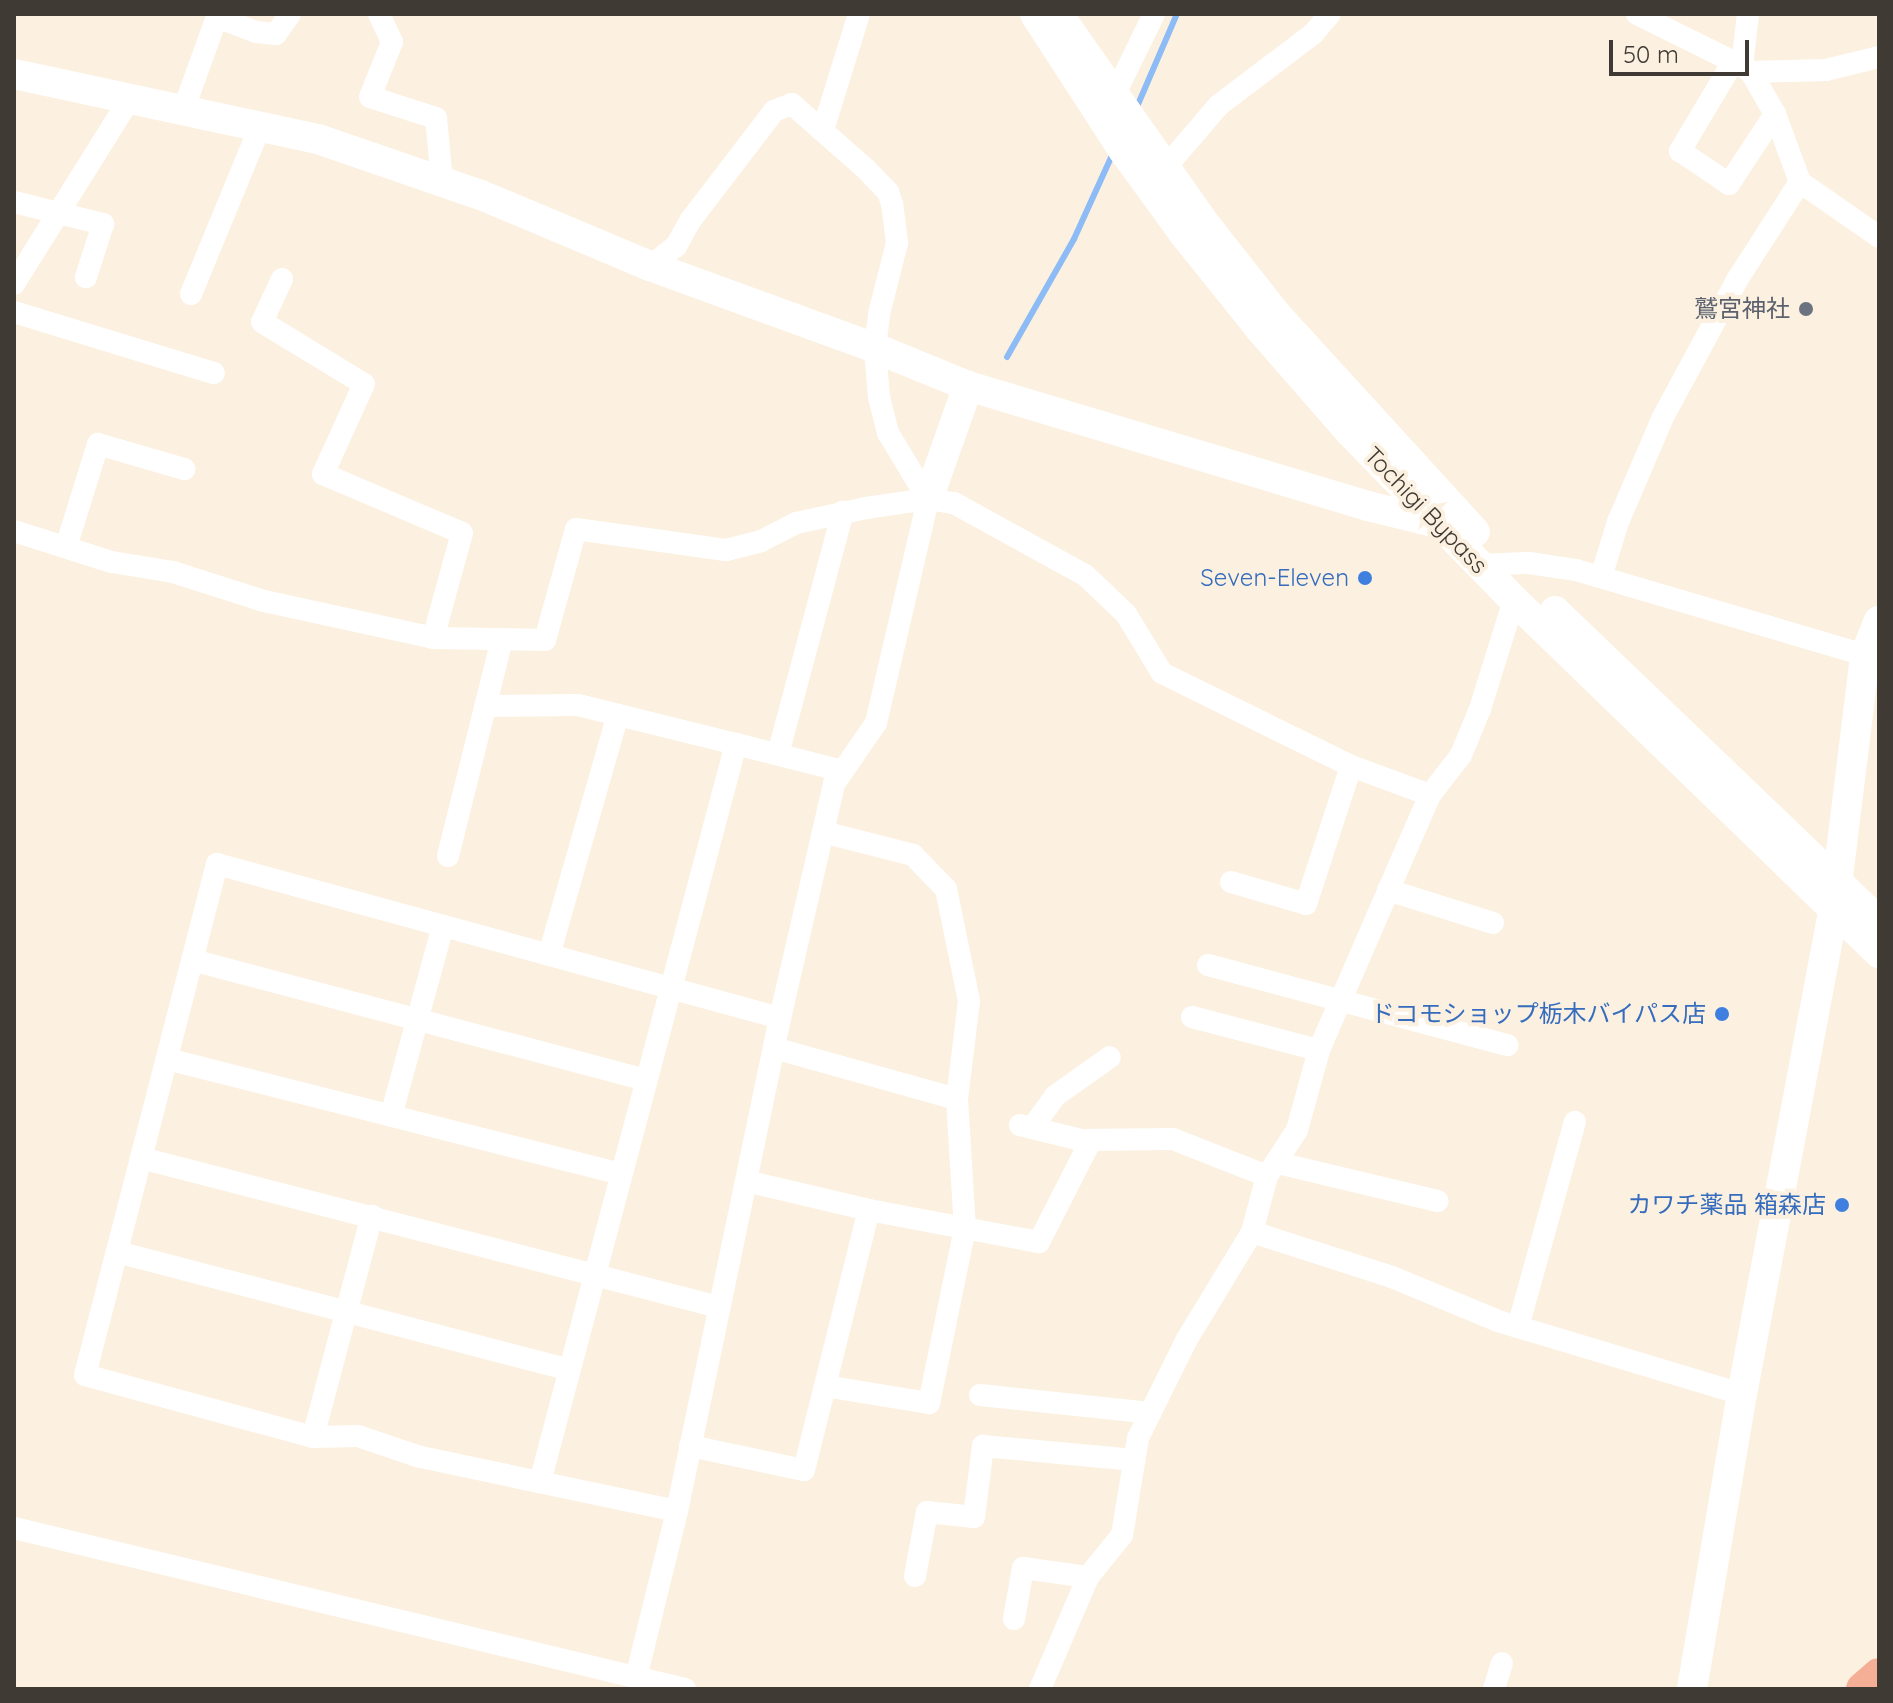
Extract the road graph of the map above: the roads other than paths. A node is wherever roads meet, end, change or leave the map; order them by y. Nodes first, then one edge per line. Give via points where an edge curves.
1 (290, 14) edge
2 (379, 14) edge
3 (859, 14) edge
4 (1035, 14) edge
5 (1058, 14) edge
6 (1154, 14) edge
7 (1330, 14) edge
8 (1637, 14) edge
9 (1748, 14) edge
10 (1879, 57) edge
11 (1742, 67) junction
12 (14, 74) edge
13 (1114, 96) junction
14 (131, 97) junction
15 (184, 108) junction
16 (1775, 114) junction
17 (260, 127) junction
18 (823, 130) junction
19 (1165, 168) junction
20 (442, 182) junction
21 (1800, 182) junction
22 (14, 202) edge
23 (57, 215) junction
24 (1876, 228) edge
25 (650, 266) junction
26 (86, 277) dead end
27 (282, 279) dead end
28 (14, 284) edge
29 (191, 294) dead end
30 (14, 312) edge
31 (875, 348) junction
32 (214, 373) dead end
33 (968, 386) junction
34 (184, 469) dead end
35 (928, 499) junction
36 (843, 512) junction
37 (1433, 520) junction
38 (14, 531) edge
39 (1474, 532) junction
40 (66, 547) junction
41 (1493, 565) junction
42 (1601, 577) junction
43 (1514, 600) junction
44 (1879, 621) edge
45 (433, 638) junction
46 (502, 640) junction
47 (1872, 657) edge
48 (485, 706) junction
49 (618, 715) junction
50 (736, 744) junction
51 (778, 754) junction
52 (1351, 766) junction
53 (843, 771) junction
54 (1430, 795) junction
55 (823, 832) junction
56 (448, 856) dead end
57 (1231, 882) dead end
58 (1388, 890) junction
59 (1836, 896) junction
60 (1879, 922) edge
61 (1493, 923) dead end
62 (443, 926) junction
63 (1879, 953) edge
64 (549, 955) junction
65 (192, 960) junction
66 (1208, 965) dead end
67 (669, 988) junction
68 (1343, 1001) junction
69 (1192, 1017) dead end
70 (780, 1018) junction
71 (417, 1020) junction
72 (1507, 1045) dead end
73 (774, 1048) junction
74 (1319, 1050) junction
75 (1110, 1057) dead end
76 (167, 1059) junction
77 (645, 1080) junction
78 (957, 1099) junction
79 (391, 1116) junction
80 (1575, 1122) dead end
81 (1091, 1140) junction
82 (141, 1158) junction
83 (1272, 1170) junction
84 (620, 1174) junction
85 (746, 1181) junction
86 (1438, 1201) dead end
87 (869, 1210) junction
88 (372, 1216) junction
89 (965, 1228) junction
90 (1252, 1232) junction
91 (117, 1252) junction
92 (595, 1272) junction
93 (719, 1307) junction
94 (347, 1312) junction
95 (1518, 1327) junction
96 (569, 1370) junction
97 (825, 1386) junction
98 (1742, 1394) junction
99 (980, 1395) dead end
100 (1150, 1413) junction
101 (313, 1437) junction
102 (690, 1446) junction
103 (1134, 1460) junction
104 (540, 1482) junction
105 (677, 1511) junction
106 (16, 1533) edge
107 (915, 1576) dead end
108 (1088, 1577) junction
109 (1014, 1619) dead end
110 (1502, 1663) dead end
111 (1879, 1675) edge
112 (636, 1678) junction
113 (685, 1689) edge
114 (1040, 1689) edge
115 (1494, 1689) edge
116 (1692, 1689) edge
117 (1863, 1689) edge

1 - 15 street via 276,34 217,17
2 - 20 street via 392,42 370,97 436,118
3 - 18 street
4 - 37 street, Tochigi Bypass via 1123,150 1194,246 1260,329
5 - 13 street, Tochigi Bypass
6 - 13 street
7 - 19 street via 1313,34 1219,105
8 - 11 street
9 - 11 street
10 - 11 street via 1826,70
11 - 16 street
11 - 16 street via 1680,151 1729,184
12 - 14 street
13 - 19 street, Tochigi Bypass
14 - 15 street
14 - 23 street
15 - 17 street
16 - 21 street
17 - 20 street via 318,139
17 - 29 street
18 - 25 street via 792,104 774,111 676,246
18 - 31 street via 888,192 892,204 897,243
19 - 39 street, Tochigi Bypass via 1276,314
20 - 25 street
21 - 24 street
21 - 42 street via 1737,280 1663,417 1618,522
22 - 23 street
23 - 26 street via 103,224
23 - 28 street
25 - 31 street
27 - 45 street via 262,322 364,384 323,474 462,533
30 - 32 street
31 - 33 street
31 - 35 street via 888,433
33 - 35 street
33 - 37 street via 1368,506
34 - 40 street via 98,444
35 - 36 street
35 - 52 street via 954,503 1085,575 1126,614 1162,673
35 - 53 street via 876,723
36 - 46 street via 796,523 761,541 726,550 576,529 545,640
36 - 51 street
37 - 39 street
37 - 41 street, Tochigi Bypass
38 - 40 street
39 - 41 street, Tochigi Bypass
40 - 45 street via 112,562 173,572 264,601
41 - 42 street via 1553,565
41 - 43 street, Tochigi Bypass
41 - 59 street, Tochigi Bypass
42 - 47 street
43 - 54 street via 1461,755
43 - 59 street, Tochigi Bypass
44 - 47 street
45 - 46 street
46 - 48 street
47 - 59 street
48 - 49 street via 578,705
48 - 56 street
49 - 50 street
49 - 64 street
50 - 51 street
50 - 67 street
51 - 53 street
52 - 54 street
52 - 57 street via 1306,904
53 - 55 street via 834,784
54 - 58 street
55 - 70 street
55 - 78 street via 913,855 946,889 969,1001
58 - 61 street
58 - 68 street
59 - 60 street, Tochigi Bypass
59 - 63 street, Tochigi Bypass
59 - 98 street
62 - 64 street
62 - 65 street via 217,864
62 - 71 street
64 - 67 street
65 - 71 street
65 - 76 street
66 - 68 street
67 - 70 street
67 - 77 street
68 - 72 street
68 - 74 street
69 - 74 street
70 - 73 street
71 - 77 street
71 - 79 street
73 - 78 street
73 - 85 street
74 - 83 street via 1297,1130
75 - 81 street via 1055,1096 1026,1126
76 - 79 street
76 - 82 street
77 - 84 street
78 - 89 street
79 - 84 street
80 - 95 street
81 - 83 street via 1173,1139
81 - 89 street via 1039,1242
82 - 88 street
82 - 91 street
83 - 86 street
83 - 90 street
84 - 92 street
85 - 87 street
85 - 93 street
87 - 89 street
87 - 97 street
88 - 92 street
88 - 94 street
89 - 97 street via 929,1403
90 - 95 street via 1392,1277
90 - 100 street via 1187,1339
91 - 94 street
91 - 101 street via 85,1375
92 - 93 street
92 - 96 street
93 - 102 street
94 - 96 street
94 - 101 street
95 - 98 street
96 - 104 street
97 - 102 street via 804,1470
98 - 116 street
99 - 100 street
100 - 103 street
101 - 104 street via 358,1436 420,1457
102 - 105 street
103 - 107 street via 983,1446 974,1517 927,1512
103 - 108 street via 1122,1535
104 - 105 street
105 - 112 street
106 - 112 street
108 - 109 street via 1023,1568
108 - 114 street
110 - 115 street
111 - 117 main road
112 - 113 street

